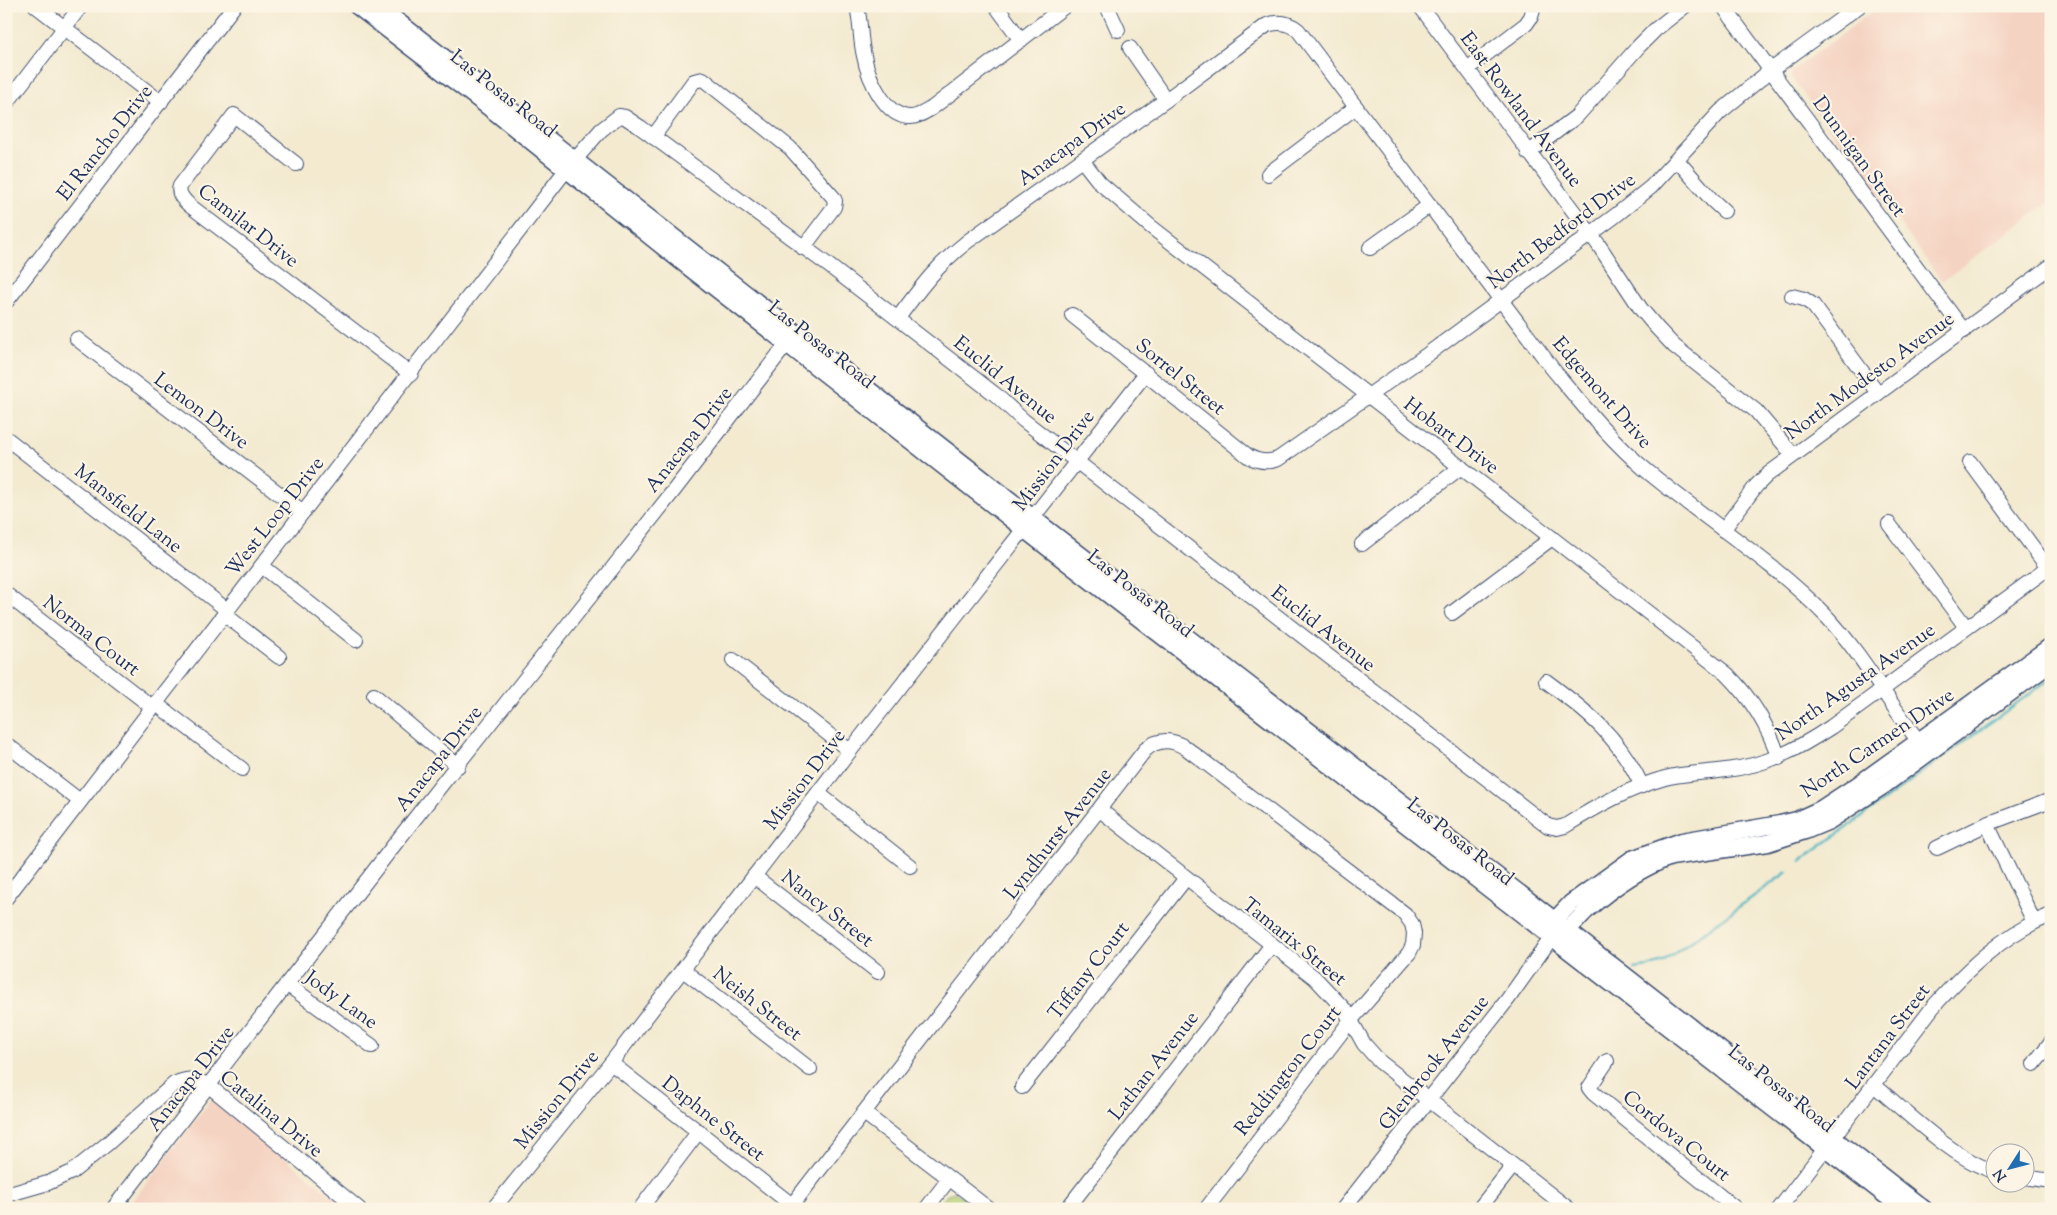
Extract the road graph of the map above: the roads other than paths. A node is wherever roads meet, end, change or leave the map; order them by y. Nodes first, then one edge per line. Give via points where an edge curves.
1 (36, 6) edge
2 (81, 6) edge
3 (234, 6) edge
4 (356, 6) edge
5 (378, 6) edge
6 (857, 6) edge
7 (996, 6) edge
8 (1065, 6) edge
9 (1107, 6) edge
10 (1420, 6) edge
11 (1534, 6) edge
12 (1685, 6) edge
13 (1723, 6) edge
14 (1855, 7) edge
15 (1285, 23) joint
16 (64, 28) junction
17 (1118, 30) dead end
18 (1021, 40) junction
19 (1130, 48) dead end
20 (1467, 69) junction
21 (1772, 70) junction
22 (1166, 100) junction
23 (161, 102) junction
24 (6, 104) edge
25 (1356, 107) junction
26 (653, 137) junction
27 (1528, 153) junction
28 (1082, 160) junction
29 (1677, 160) junction
30 (296, 164) dead end
31 (571, 165) junction
32 (1268, 174) dead end
33 (1430, 205) junction
34 (1724, 210) dead end
35 (1590, 234) junction
36 (803, 248) junction
37 (1370, 248) dead end
38 (2051, 266) edge
39 (1792, 296) dead end
40 (1501, 300) junction
41 (6, 302) edge
42 (1072, 315) dead end
43 (898, 318) junction
44 (1964, 331) junction
45 (791, 338) junction
46 (76, 339) dead end
47 (1146, 373) junction
48 (411, 374) junction
49 (1878, 393) junction
50 (1369, 397) junction
51 (6, 438) edge
52 (1792, 455) junction
53 (1076, 460) junction
54 (1268, 461) joint
55 (1970, 462) dead end
56 (1461, 467) junction
57 (303, 512) junction
58 (1029, 524) junction
59 (1888, 524) dead end
60 (1723, 530) junction
61 (1552, 538) junction
62 (1362, 544) dead end
63 (262, 566) junction
64 (2049, 567) edge
65 (6, 594) edge
66 (226, 612) junction
67 (1452, 613) dead end
68 (1966, 627) junction
69 (356, 640) dead end
70 (2051, 646) edge
71 (279, 657) dead end
72 (733, 660) dead end
73 (2051, 663) edge
74 (1546, 681) dead end
75 (1882, 688) junction
76 (374, 695) dead end
77 (154, 705) junction
78 (6, 744) edge
79 (1923, 746) junction
80 (850, 751) junction
81 (1779, 758) junction
82 (458, 766) junction
83 (242, 769) dead end
84 (1642, 786) junction
85 (818, 794) junction
86 (2051, 800) edge
87 (80, 801) junction
88 (1100, 810) junction
89 (1987, 824) junction
90 (1553, 827) joint
91 (1937, 848) dead end
92 (910, 866) dead end
93 (754, 876) junction
94 (1186, 878) junction
95 (6, 897) edge
96 (2051, 914) edge
97 (1555, 920) junction
98 (2034, 922) junction
99 (1414, 933) joint
100 (1560, 934) junction
101 (1271, 946) junction
102 (682, 970) junction
103 (878, 972) dead end
104 (288, 985) junction
105 (1351, 1020) junction
106 (2051, 1042) edge
107 (372, 1046) dead end
108 (1607, 1061) dead end
109 (611, 1063) junction
110 (2034, 1064) dead end
111 (810, 1069) dead end
112 (208, 1085) junction
113 (1875, 1086) junction
114 (1022, 1087) dead end
115 (1429, 1101) junction
116 (864, 1113) junction
117 (700, 1131) junction
118 (1830, 1144) junction
119 (1513, 1166) junction
120 (1984, 1168) edge
121 (949, 1179) junction
122 (2034, 1179) edge
123 (2051, 1182) edge
124 (6, 1195) edge
125 (791, 1207) edge
126 (113, 1209) edge
127 (359, 1209) edge
128 (493, 1209) edge
129 (640, 1209) edge
130 (926, 1209) edge
131 (988, 1209) edge
132 (1067, 1209) edge
133 (1206, 1209) edge
134 (1343, 1209) edge
135 (1479, 1209) edge
136 (1569, 1209) edge
137 (1736, 1209) edge
138 (1779, 1209) edge
139 (1903, 1209) edge
140 (1924, 1209) edge

1 - 16 street
2 - 16 street
3 - 23 street, El Rancho Drive
4 - 31 main road, Las Posas Road
5 - 31 main road, Las Posas Road
6 - 18 street via 863,56 872,80 885,104 905,117 918,116 932,108
7 - 18 street
8 - 18 street
9 - 17 street
10 - 20 street, East Rowland Avenue
11 - 20 street via 1526,24
12 - 27 street via 1639,46 1577,116
13 - 21 street, Dunnigan Street
14 - 21 street, North Bedford Drive
15 - 22 street, Anacapa Drive via 1267,24
15 - 25 street, Edgemont Drive via 1298,30
16 - 23 street
16 - 24 street
19 - 22 street
20 - 27 street, East Rowland Avenue
21 - 29 street, North Bedford Drive via 1720,112
21 - 44 street, Dunnigan Street
22 - 28 street, Anacapa Drive
23 - 41 street, El Rancho Drive
25 - 32 street
25 - 33 street, Edgemont Drive
26 - 31 street, Euclid Avenue via 619,116 601,130
26 - 36 street, Euclid Avenue
26 - 36 street via 694,81 703,78 790,148 836,201
27 - 35 street, East Rowland Avenue
28 - 43 street, Anacapa Drive via 950,256 932,273
28 - 50 street, Hobart Drive via 1116,198
29 - 34 street
29 - 35 street, North Bedford Drive via 1651,187
30 - 48 street, Camilar Drive via 234,115 180,186 180,192 189,205
31 - 45 main road, Las Posas Road
31 - 48 street, West Loop Drive
33 - 37 street
33 - 40 street, Edgemont Drive
35 - 40 street, North Bedford Drive
35 - 52 street, East Rowland Avenue via 1657,328 1674,346 1756,411
36 - 43 street, Euclid Avenue
38 - 44 street, North Modesto Avenue
39 - 49 street via 1813,305
40 - 50 street, North Bedford Drive
40 - 60 street, Edgemont Drive via 1552,368 1618,443 1645,470
42 - 47 street, Sorrel Street
43 - 53 street, Euclid Avenue
44 - 49 street, North Modesto Avenue
45 - 58 main road, Las Posas Road
45 - 82 street, Anacapa Drive
46 - 57 street, Lemon Drive
47 - 53 street, Mission Drive
47 - 54 street, Sorrel Street via 1248,456
48 - 57 street, West Loop Drive
49 - 52 street, North Modesto Avenue
50 - 54 street, North Bedford Drive via 1298,447
50 - 56 street, Hobart Drive
51 - 66 street, Mansfield Lane
52 - 60 street, North Modesto Avenue via 1756,486
53 - 58 street, Mission Drive
53 - 90 street, Euclid Avenue via 1523,809
55 - 64 street
56 - 61 street, Hobart Drive
56 - 62 street
57 - 63 street, West Loop Drive
58 - 80 street, Mission Drive
58 - 97 main road, Las Posas Road
58 - 100 main road, Las Posas Road
59 - 68 street
60 - 75 street, Edgemont Drive via 1795,587 1828,618
61 - 67 street
61 - 81 street, Hobart Drive via 1727,674 1761,716
63 - 66 street, West Loop Drive
63 - 69 street
64 - 68 street, North Agusta Avenue
65 - 77 street, Norma Court
66 - 71 street, Mansfield Lane
66 - 77 street, West Loop Drive
68 - 75 street, North Agusta Avenue
70 - 79 main road, North Carmen Drive
72 - 80 street
73 - 79 main road, North Carmen Drive
74 - 84 street via 1609,734 1626,756
75 - 79 street, Edgemont Drive
75 - 81 street, North Agusta Avenue via 1812,740
76 - 82 street
77 - 83 street, Norma Court
77 - 87 street, West Loop Drive
78 - 87 street
79 - 97 main road, North Carmen Drive via 1830,804 1798,820 1745,832 1695,838 1632,859 1571,903
79 - 100 main road, North Carmen Drive via 1842,814 1768,843 1671,858 1645,868 1605,894
80 - 85 street, Mission Drive
81 - 84 street, North Agusta Avenue via 1727,770 1685,774
82 - 104 street, Anacapa Drive
84 - 90 street, North Agusta Avenue via 1604,802 1565,826
85 - 92 street
85 - 93 street, Mission Drive
86 - 89 street
87 - 95 street, West Loop Drive
88 - 94 street, Tamarix Street
88 - 99 street, Lyndhurst Avenue via 1145,750 1160,741 1174,742 1405,914
88 - 116 street, Lyndhurst Avenue
89 - 91 street
89 - 98 street
93 - 102 street, Mission Drive
93 - 103 street, Nancy Street
94 - 101 street, Tamarix Street
94 - 114 street, Tiffany Court
96 - 98 street, Lantana Street
97 - 100 main road
98 - 113 street, Lantana Street via 1982,956 1953,984
99 - 105 street, Reddington Court via 1409,953
100 - 115 street, Glenbrook Avenue
100 - 118 main road, Las Posas Road
101 - 105 street, Tamarix Street via 1326,988
101 - 132 street, Lathan Avenue
102 - 109 street, Mission Drive
102 - 111 street, Neish Street
104 - 107 street, Jody Lane
104 - 112 street, Anacapa Drive
105 - 115 street, Tamarix Street via 1368,1051
105 - 133 street, Reddington Court
106 - 110 street
108 - 137 street, Cordova Court via 1589,1088 1593,1093
109 - 117 street, Daphne Street
109 - 128 street, Mission Drive
112 - 124 street, Catalina Drive via 194,1079 174,1084 72,1172
112 - 126 street, Anacapa Drive
112 - 127 street, Catalina Drive
113 - 118 street, Lantana Street
113 - 120 street via 1957,1153
115 - 119 street, Tamarix Street
115 - 134 street, Glenbrook Avenue
116 - 121 street
116 - 125 street, Lyndhurst Avenue
117 - 125 street, Daphne Street
117 - 129 street
118 - 138 street, Lantana Street
118 - 139 main road, Las Posas Road
118 - 140 main road, Las Posas Road
119 - 135 street
119 - 136 street, Tamarix Street
121 - 130 street
121 - 131 street
122 - 123 street

